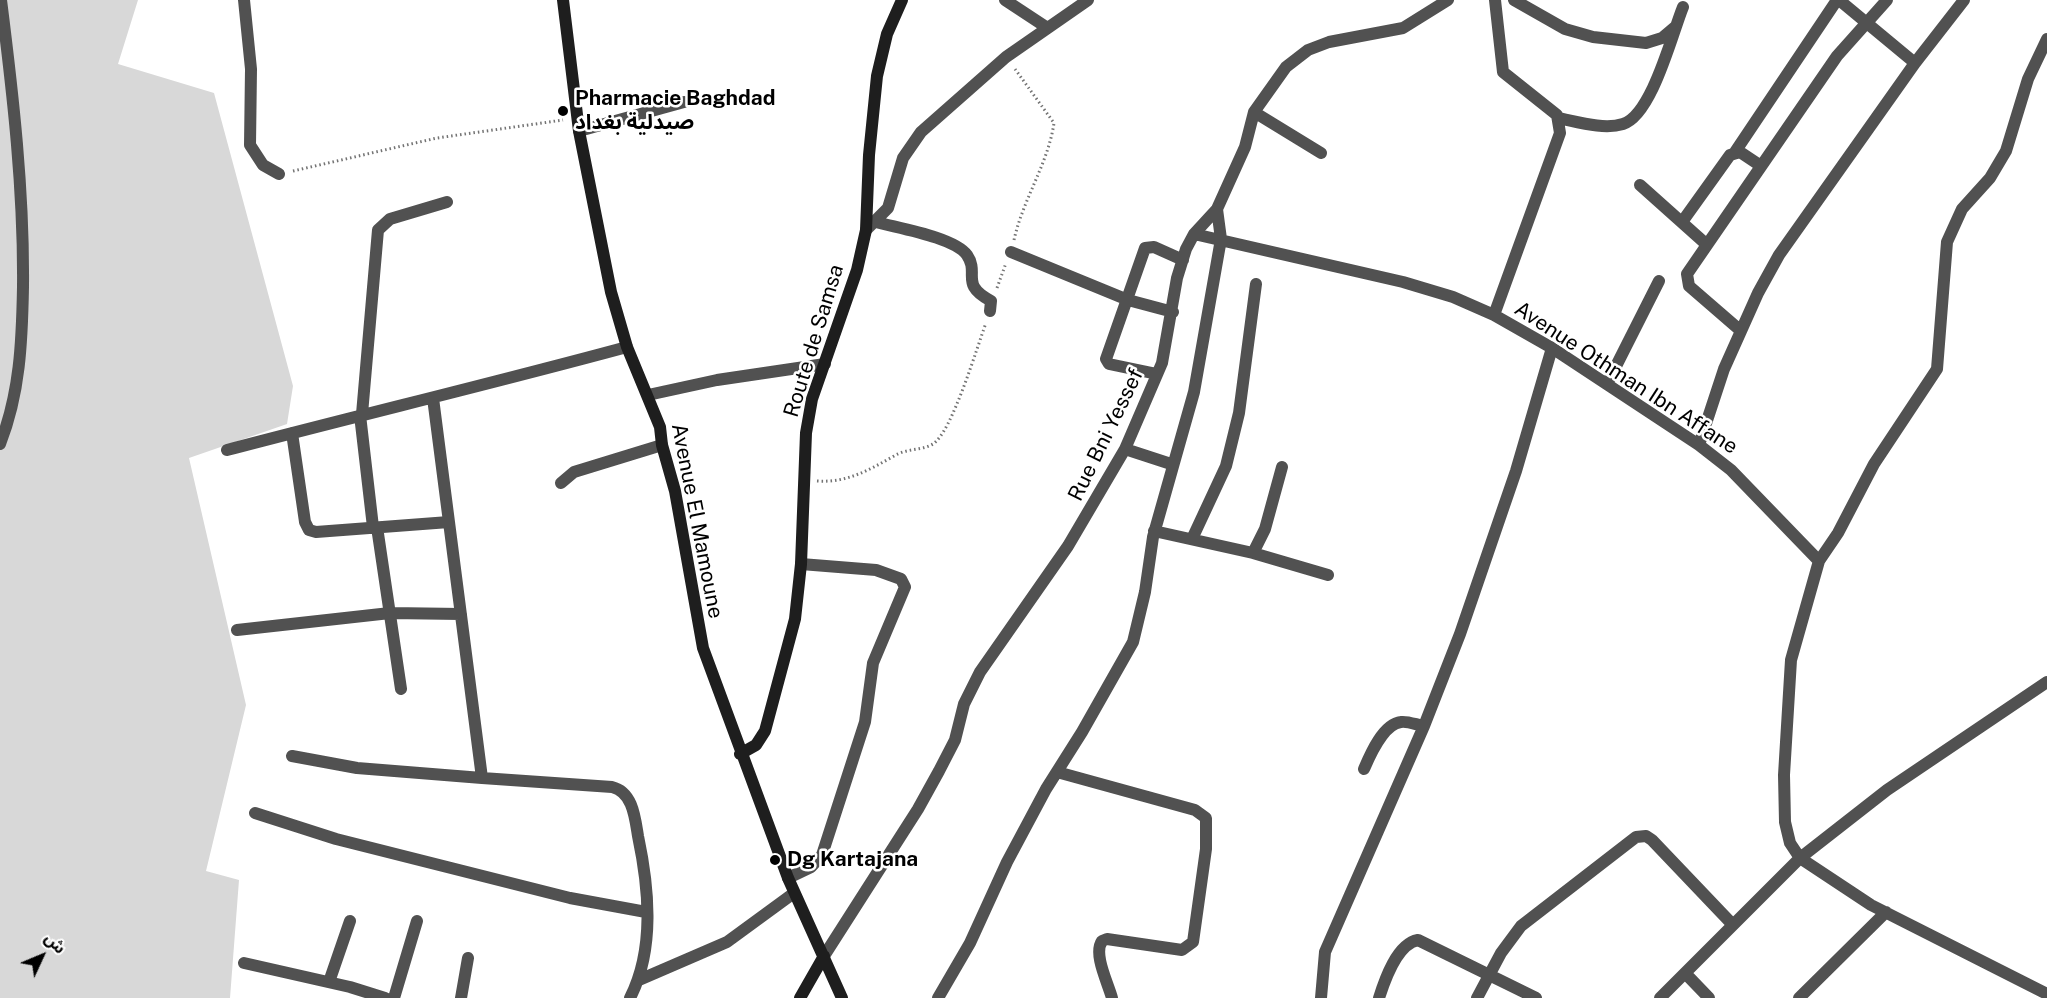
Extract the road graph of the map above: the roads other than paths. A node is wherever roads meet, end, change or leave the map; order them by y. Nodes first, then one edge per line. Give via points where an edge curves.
1 (1, 0) edge
2 (244, 0) edge
3 (563, 0) edge
4 (902, 0) edge
5 (1005, 0) edge
6 (1088, 0) edge
7 (1448, 0) edge
8 (1495, 0) edge
9 (1514, 0) edge
10 (1838, 0) edge
11 (1887, 0) edge
12 (1964, 0) edge
13 (1683, 7) dead end
14 (1865, 23) junction
15 (1046, 27) junction
16 (1675, 27) junction
17 (2047, 39) edge
18 (1915, 63) junction
19 (684, 102) dead end
20 (1254, 112) junction
21 (1558, 118) junction
22 (579, 131) junction
23 (1735, 152) junction
24 (1321, 153) dead end
25 (1761, 166) junction
26 (279, 174) road end
27 (1640, 185) dead end
28 (447, 202) dead end
29 (1217, 209) junction
30 (1682, 222) junction
31 (871, 226) junction
32 (1194, 234) junction
33 (1221, 239) junction
34 (1706, 244) junction
35 (1011, 252) dead end
36 (1182, 260) junction
37 (1659, 281) dead end
38 (1256, 284) dead end
39 (1128, 300) junction
40 (990, 311) dead end
41 (1173, 312) junction
42 (1494, 315) junction
43 (1741, 332) junction
44 (627, 347) junction
45 (1552, 348) junction
46 (825, 364) junction
47 (1157, 374) junction
48 (1607, 384) junction
49 (648, 395) junction
50 (433, 398) junction
51 (361, 415) junction
52 (292, 433) junction
53 (0, 444) edge
54 (662, 445) junction
55 (1699, 445) junction
56 (1125, 449) junction
57 (227, 450) dead end
58 (1171, 464) junction
59 (1282, 467) dead end
60 (561, 483) dead end
61 (449, 522) junction
62 (375, 527) junction
63 (1154, 531) junction
64 (1192, 539) junction
65 (1253, 553) junction
66 (1819, 561) junction
67 (801, 564) junction
68 (1328, 575) dead end
69 (390, 613) junction
70 (461, 614) junction
71 (237, 630) dead end
72 (2047, 682) edge
73 (401, 689) dead end
74 (1424, 726) junction
75 (740, 754) junction
76 (292, 756) dead end
77 (1364, 769) dead end
78 (1057, 772) junction
79 (482, 778) junction
80 (255, 813) dead end
81 (1800, 858) junction
82 (788, 878) junction
83 (794, 893) junction
84 (646, 912) junction
85 (1886, 912) junction
86 (350, 921) dead end
87 (417, 921) dead end
88 (1733, 925) junction
89 (824, 956) junction
90 (468, 958) dead end
91 (244, 963) dead end
92 (1685, 973) junction
93 (1492, 974) junction
94 (639, 981) junction
95 (329, 982) junction
96 (2047, 994) edge
97 (385, 998) edge
98 (394, 998) edge
99 (461, 998) edge
100 (630, 998) edge
101 (800, 998) edge
102 (842, 998) edge
103 (938, 998) edge
104 (1112, 998) edge
105 (1321, 998) edge
106 (1379, 998) edge
107 (1477, 998) edge
108 (1536, 998) edge
109 (1660, 998) edge
110 (1709, 998) edge
111 (1799, 998) edge

1 - 53 street via 21,183 23,251 21,362 15,399
2 - 26 street via 251,69 250,145 263,165
3 - 22 street, Avenue El Mamoune
4 - 31 street, Route de Samsa via 886,34 877,76 869,155
5 - 15 street
6 - 15 street
7 - 20 street, Rue Bni Yessef via 1403,28 1329,42 1308,50 1286,67
8 - 21 street via 1503,72
9 - 16 street via 1564,29 1593,37 1646,43 1662,38
10 - 14 street
10 - 23 street
11 - 14 street
12 - 18 street
13 - 16 street
14 - 18 street
14 - 25 street via 1837,56
15 - 31 street via 921,132 903,158 888,208
16 - 21 street via 1644,103 1629,121 1616,125
17 - 66 street via 2028,79 2006,151 1990,178 1962,209 1947,242 1937,369 1874,464
18 - 43 street via 1779,255
19 - 22 street
20 - 24 street
20 - 29 street, Rue Bni Yessef via 1245,147
21 - 42 street via 1558,142
22 - 44 street, Avenue El Mamoune via 611,292
23 - 25 street
23 - 30 street via 1725,160
25 - 34 street
27 - 30 street
28 - 51 street via 390,219 378,230
29 - 32 street, Rue Bni Yessef
29 - 33 street
30 - 34 street
31 - 40 street via 946,242 965,252 971,283 991,301
31 - 46 street, Route de Samsa
32 - 33 street, Avenue Othman Ibn Affane
32 - 36 street, Rue Bni Yessef
33 - 42 street, Avenue Othman Ibn Affane via 1403,282
33 - 58 street via 1194,392
34 - 43 street via 1686,281
35 - 39 street
36 - 39 street via 1147,247
36 - 41 street, Rue Bni Yessef
37 - 48 street
38 - 64 street via 1239,413 1226,466
39 - 41 street
39 - 47 street via 1106,362
41 - 47 street, Rue Bni Yessef
42 - 45 street, Avenue Othman Ibn Affane
43 - 55 street via 1724,369
44 - 49 street, Avenue El Mamoune
44 - 50 street
45 - 48 street, Avenue Othman Ibn Affane
45 - 74 street via 1512,481
46 - 49 street
46 - 67 street, Route de Samsa via 812,399 803,480
47 - 56 street, Rue Bni Yessef
48 - 55 street, Avenue Othman Ibn Affane
49 - 54 street, Avenue El Mamoune
50 - 51 street
50 - 61 street
51 - 52 street
51 - 62 street
52 - 57 street
52 - 62 street via 309,530
54 - 60 street via 574,472
54 - 75 street, Avenue El Mamoune via 675,491 703,648
55 - 66 street, Avenue Othman Ibn Affane via 1731,470
56 - 58 street
56 - 89 street, Rue Bni Yessef via 1068,546 980,672 939,771
58 - 63 street
59 - 65 street via 1265,529
61 - 62 street
61 - 70 street
62 - 69 street
63 - 64 street
63 - 78 street via 1133,642
64 - 65 street
65 - 68 street
66 - 81 street via 1799,626 1789,677 1785,822 1790,843
67 - 75 street, Route de Samsa via 795,619 765,731 756,745
67 - 82 street via 887,572 901,579 905,587 873,663 865,722 824,851 811,867
69 - 70 street
69 - 71 street
69 - 73 street
70 - 79 street
72 - 81 street via 1887,790
74 - 77 street via 1403,722 1393,725
74 - 105 street via 1325,952
75 - 82 street, Avenue El Mamoune
76 - 79 street via 357,768
78 - 103 street
78 - 104 street via 1195,810 1206,818 1206,849 1193,942 1182,950 1102,941 1102,966
79 - 84 street via 612,787 622,792 631,806 647,876
80 - 84 street via 336,839 570,898
81 - 85 street
81 - 88 street
82 - 83 street, Avenue El Mamoune
83 - 89 street, Avenue El Mamoune
83 - 94 street via 727,942
84 - 94 street
85 - 96 street
85 - 111 street
86 - 95 street
87 - 98 street
88 - 92 street
88 - 93 street via 1652,840 1636,837 1521,926 1501,953
89 - 101 street
89 - 102 street, Avenue El Mamoune
90 - 99 street
91 - 95 street
92 - 109 street
92 - 110 street
93 - 106 street via 1418,940 1411,941 1402,949
93 - 107 street
93 - 108 street
94 - 100 street
95 - 97 street

